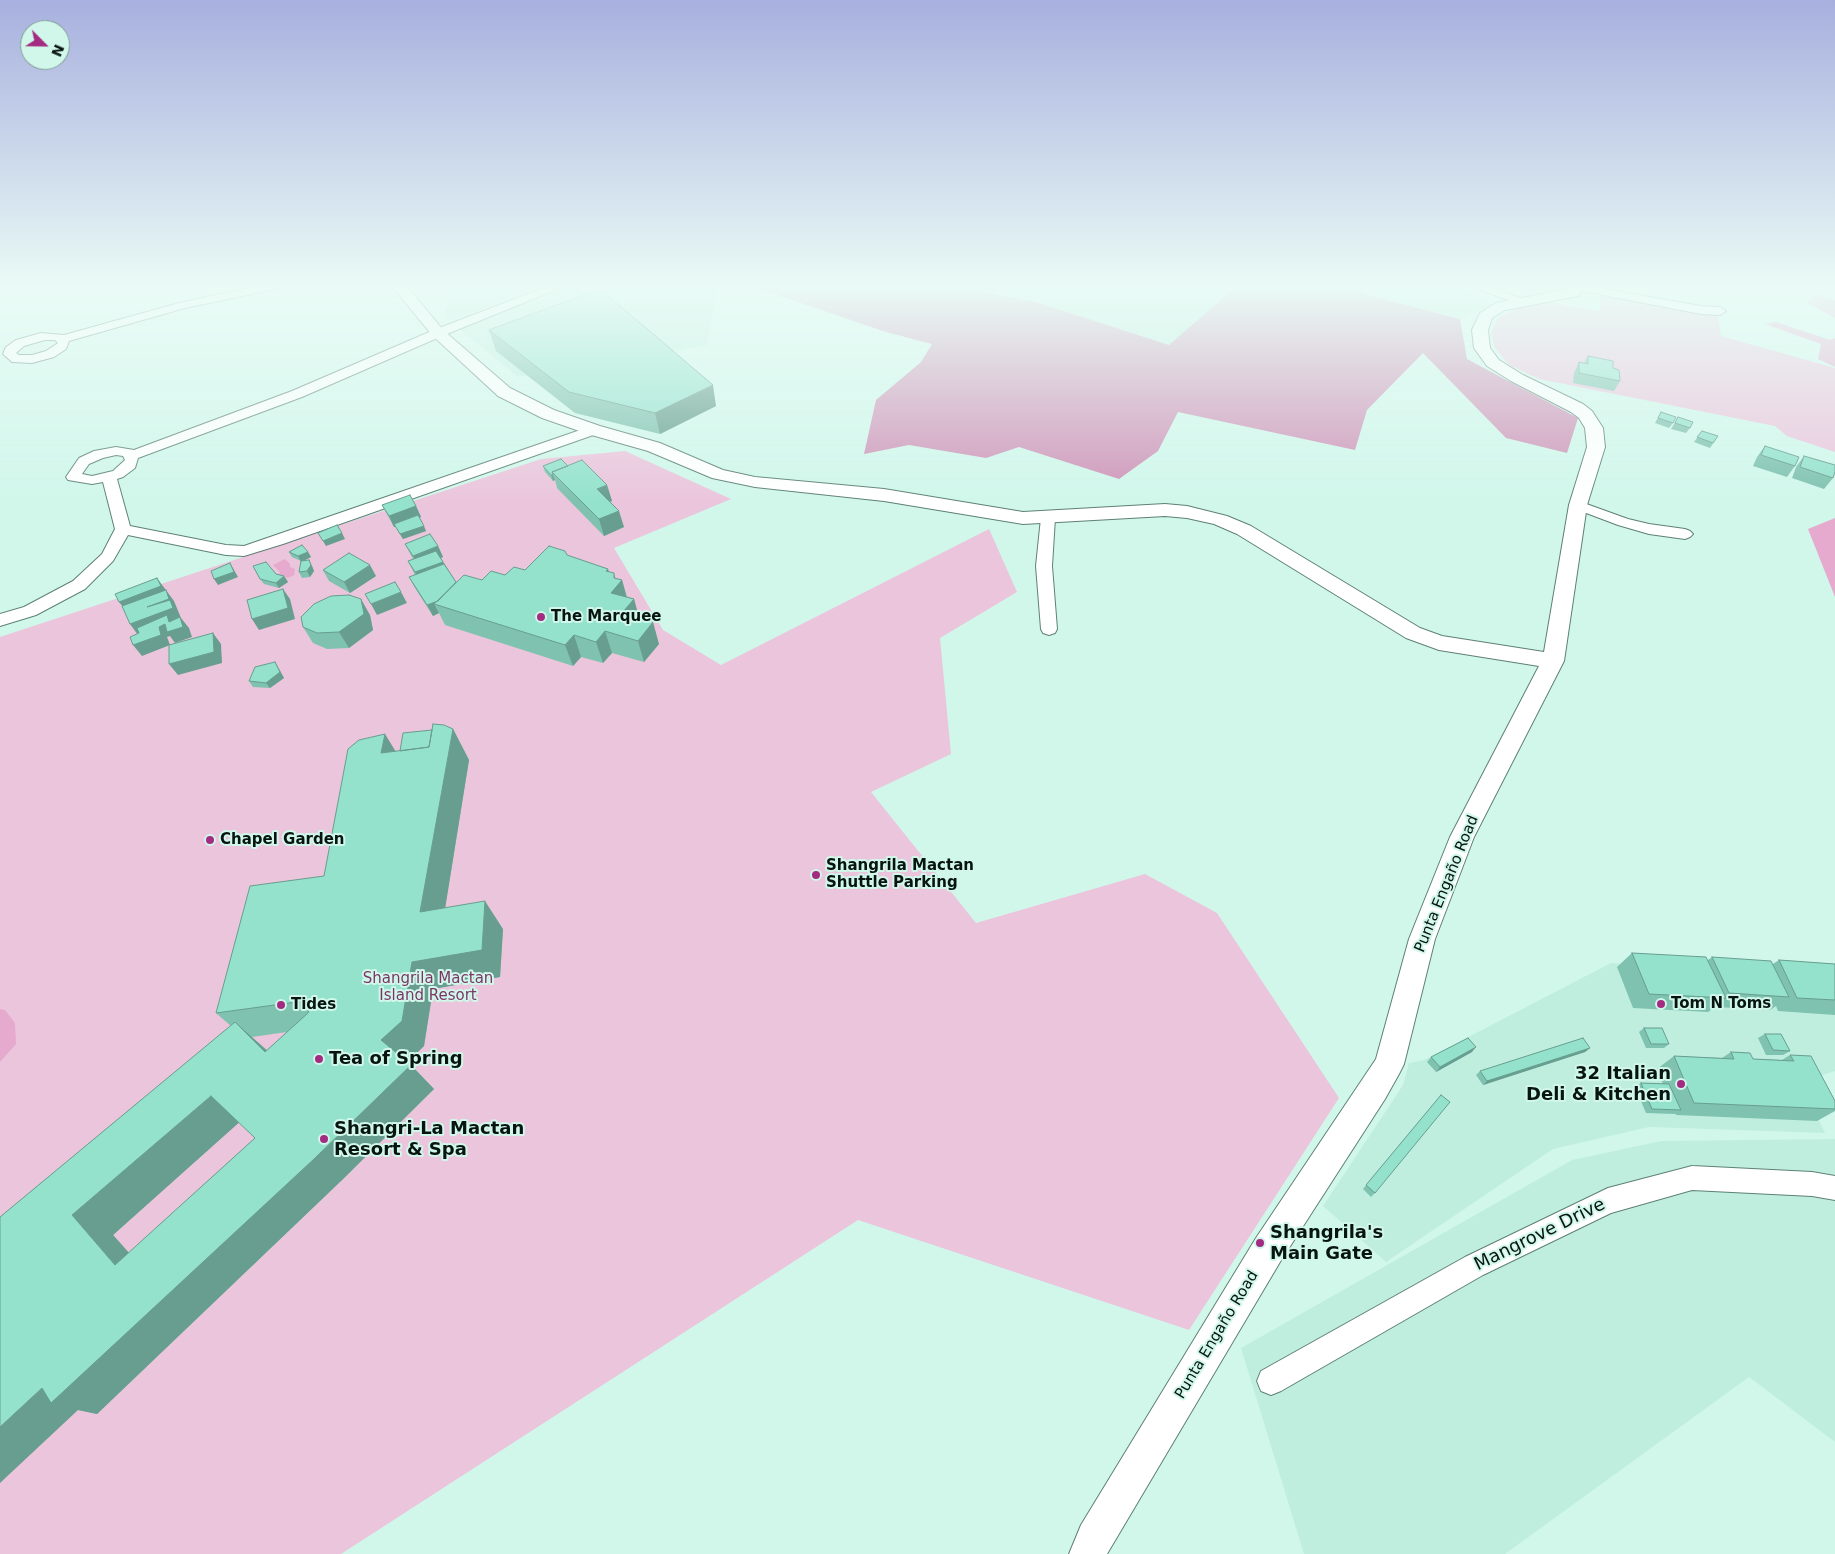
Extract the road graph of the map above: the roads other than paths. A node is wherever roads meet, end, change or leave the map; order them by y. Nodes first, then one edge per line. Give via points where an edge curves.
1 (383, 357) edge
2 (464, 357) edge
3 (1488, 357) edge
4 (594, 430) junction
5 (132, 456) junction
6 (109, 477) junction
7 (1578, 505) junction
8 (1048, 518) junction
9 (123, 530) junction
10 (1685, 534) dead end
11 (0, 620) edge
12 (1050, 629) dead end
13 (1553, 661) junction
14 (1835, 1188) edge
15 (1271, 1381) dead end
16 (1088, 1554) edge

1 - 5 street via 296,394
2 - 4 street via 504,392 548,414
3 - 7 street, Punta Engaño Road via 1517,378 1577,408 1594,428 1596,447
4 - 8 street via 654,447 718,474 755,482 884,495 1023,518
4 - 9 street via 287,538 244,550 226,550
5 - 6 street via 125,470
5 - 6 street via 116,451 99,454 84,461 73,478 92,480
6 - 9 street
7 - 10 street via 1623,522
7 - 13 street, Punta Engaño Road
8 - 12 street via 1044,566
8 - 13 street via 1165,510 1220,520 1244,530 1413,633 1439,643
9 - 11 street via 108,556 79,585 30,611
13 - 16 street, Punta Engaño Road via 1462,837 1422,939 1389,1064 1268,1250 1094,1538
14 - 15 street, Mangrove Drive via 1692,1178 1608,1201 1474,1266

